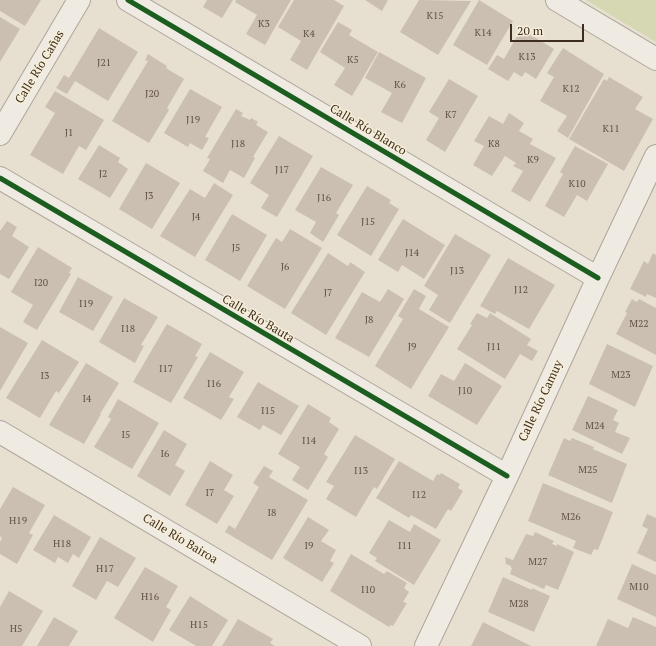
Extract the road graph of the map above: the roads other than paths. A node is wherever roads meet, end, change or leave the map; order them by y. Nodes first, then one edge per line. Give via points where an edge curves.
1 (79, 0) edge
2 (128, 0) edge
3 (557, 0) edge
4 (656, 59) edge
5 (0, 134) edge
6 (656, 156) edge
7 (0, 178) edge
8 (598, 278) junction
9 (0, 432) edge
10 (507, 476) junction
11 (360, 646) edge
12 (426, 646) edge

1 - 5 street, Calle Río Cañas
2 - 8 street, Calle Río Blanco
3 - 4 street
6 - 8 street, Calle Río Camuy
7 - 10 street, Calle Río Bauta
8 - 10 street, Calle Río Camuy
9 - 11 street, Calle Río Bairoa
10 - 12 street, Calle Río Camuy

